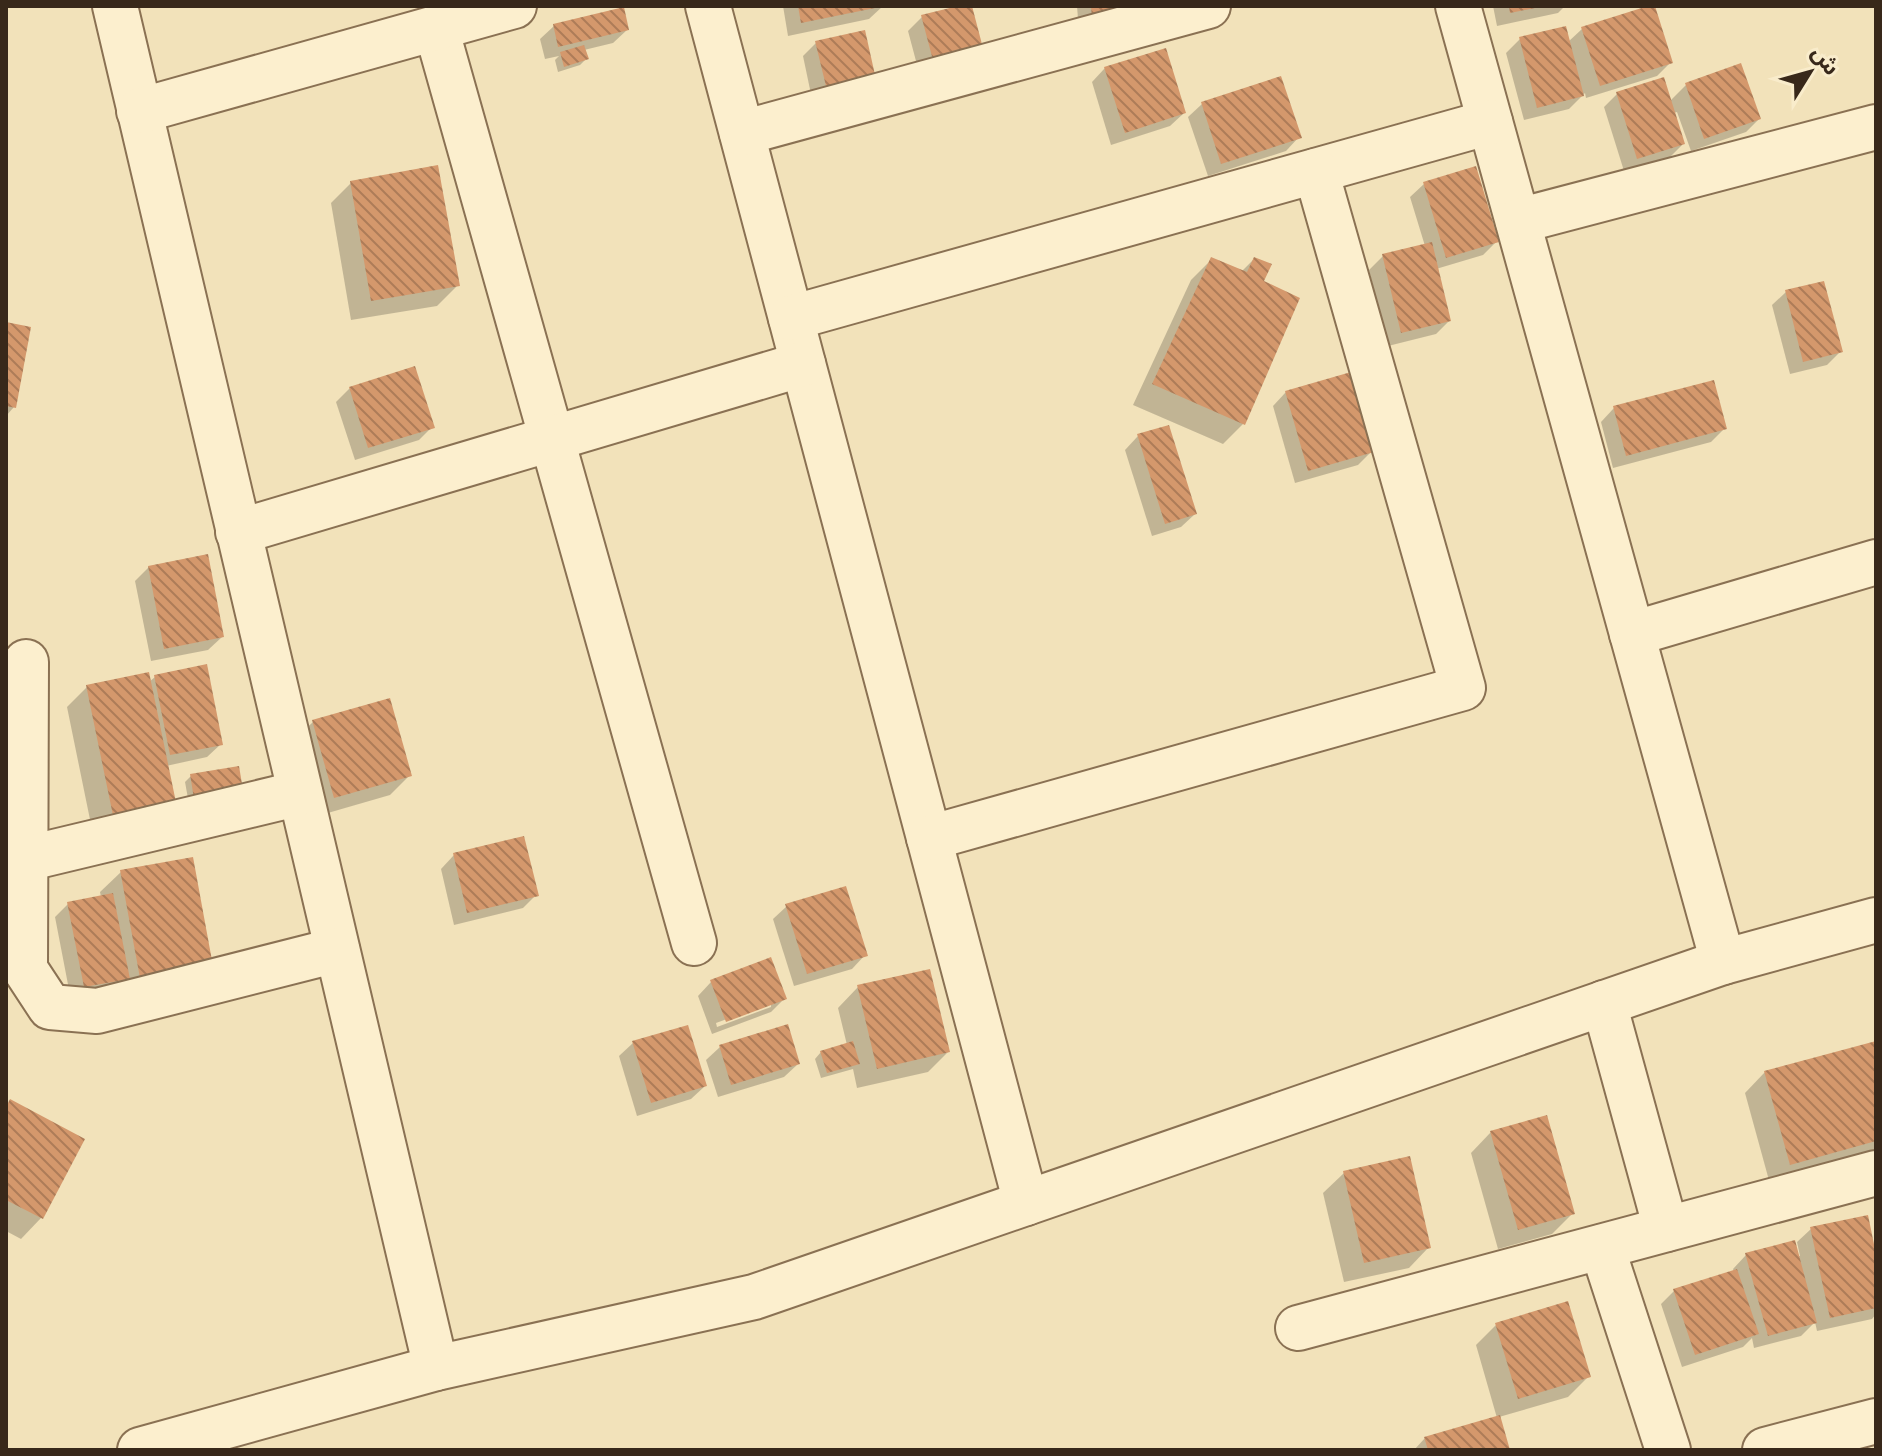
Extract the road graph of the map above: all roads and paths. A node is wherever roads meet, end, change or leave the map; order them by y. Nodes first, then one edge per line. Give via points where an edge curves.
1 (115, 6) edge
2 (514, 6) edge
3 (708, 6) edge
4 (1208, 6) edge
5 (1458, 6) edge
6 (436, 28) junction
7 (139, 111) junction
8 (1490, 122) junction
9 (1876, 127) edge
10 (742, 133) junction
11 (1316, 171) junction
12 (1518, 221) junction
13 (791, 318) junction
14 (803, 364) junction
15 (552, 439) junction
16 (238, 532) junction
17 (1876, 562) edge
18 (1632, 634) junction
19 (26, 662) dead end
20 (300, 793) junction
21 (929, 838) junction
22 (25, 859) junction
23 (1876, 920) edge
24 (694, 943) dead end
25 (337, 950) junction
26 (1723, 962) junction
27 (1604, 1003) junction
28 (1876, 1173) edge
29 (1026, 1203) junction
30 (1666, 1229) junction
31 (1602, 1247) junction
32 (1298, 1328) dead end
33 (436, 1368) junction
34 (1876, 1421) edge
35 (140, 1450) edge
36 (1668, 1450) edge
37 (1765, 1450) edge

1 - 7 street
2 - 6 street
3 - 10 street
4 - 10 street
5 - 8 street
6 - 7 street
6 - 15 street
7 - 16 street
8 - 11 street
8 - 12 street
9 - 12 street
10 - 13 street
11 - 13 street
11 - 21 street via 1463,688
12 - 18 street
13 - 14 street
14 - 15 street
14 - 21 street
15 - 16 street
15 - 24 street
16 - 20 street
17 - 18 street
18 - 26 street
19 - 22 street
20 - 22 street
20 - 25 street
21 - 29 street
22 - 25 street via 25,969 50,1007 97,1011
23 - 26 street
25 - 33 street
26 - 27 street
27 - 29 street
27 - 30 street
28 - 30 street
29 - 33 street via 754,1297
30 - 31 street
31 - 32 street
31 - 36 street
33 - 35 street
34 - 37 street

